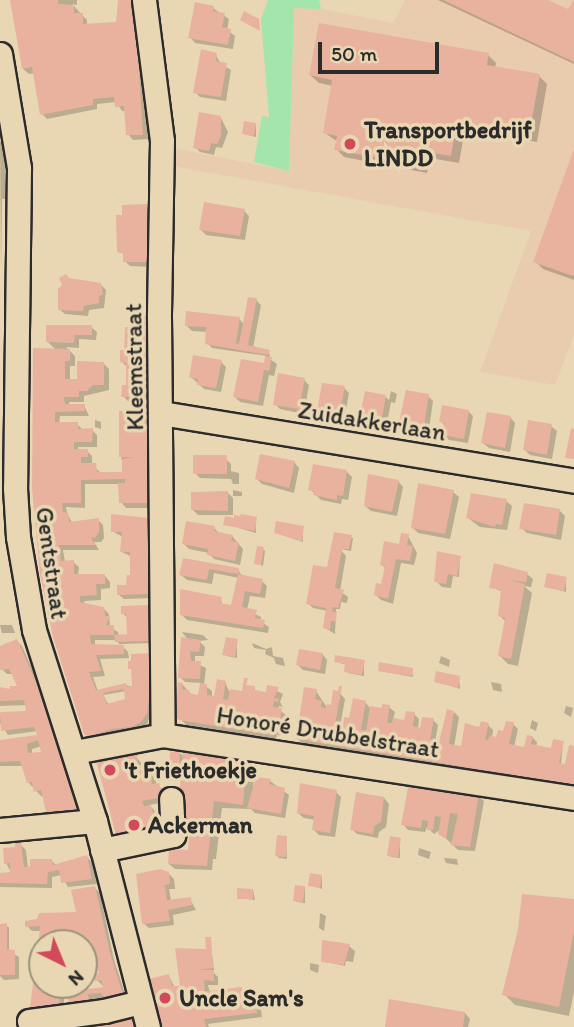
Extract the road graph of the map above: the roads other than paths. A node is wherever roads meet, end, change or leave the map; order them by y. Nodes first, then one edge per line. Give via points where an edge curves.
1 (144, 0) edge
2 (0, 54) edge
3 (8, 300) edge
4 (161, 412) junction
5 (574, 481) edge
6 (9, 537) edge
7 (163, 735) junction
8 (75, 752) junction
9 (574, 798) edge
10 (171, 799) dead end
11 (95, 821) junction
12 (0, 830) edge
13 (102, 849) junction
14 (139, 1002) junction
15 (29, 1021) dead end
16 (148, 1027) edge

1 - 4 street, Kleemstraat via 162,141
2 - 3 street, Gentstraat via 19,168
3 - 6 street, Gentstraat via 15,488
4 - 5 street, Zuidakkerlaan
4 - 7 street, Kleemstraat
6 - 8 street, Gentstraat
7 - 8 street, Honoré Drubbelstraat
7 - 9 street, Honoré Drubbelstraat
8 - 11 street, Gentstraat
10 - 13 street via 173,835
11 - 12 street
11 - 13 street, Gentstraat
13 - 14 street, Gentstraat
14 - 15 street
14 - 16 street, Gentstraat

